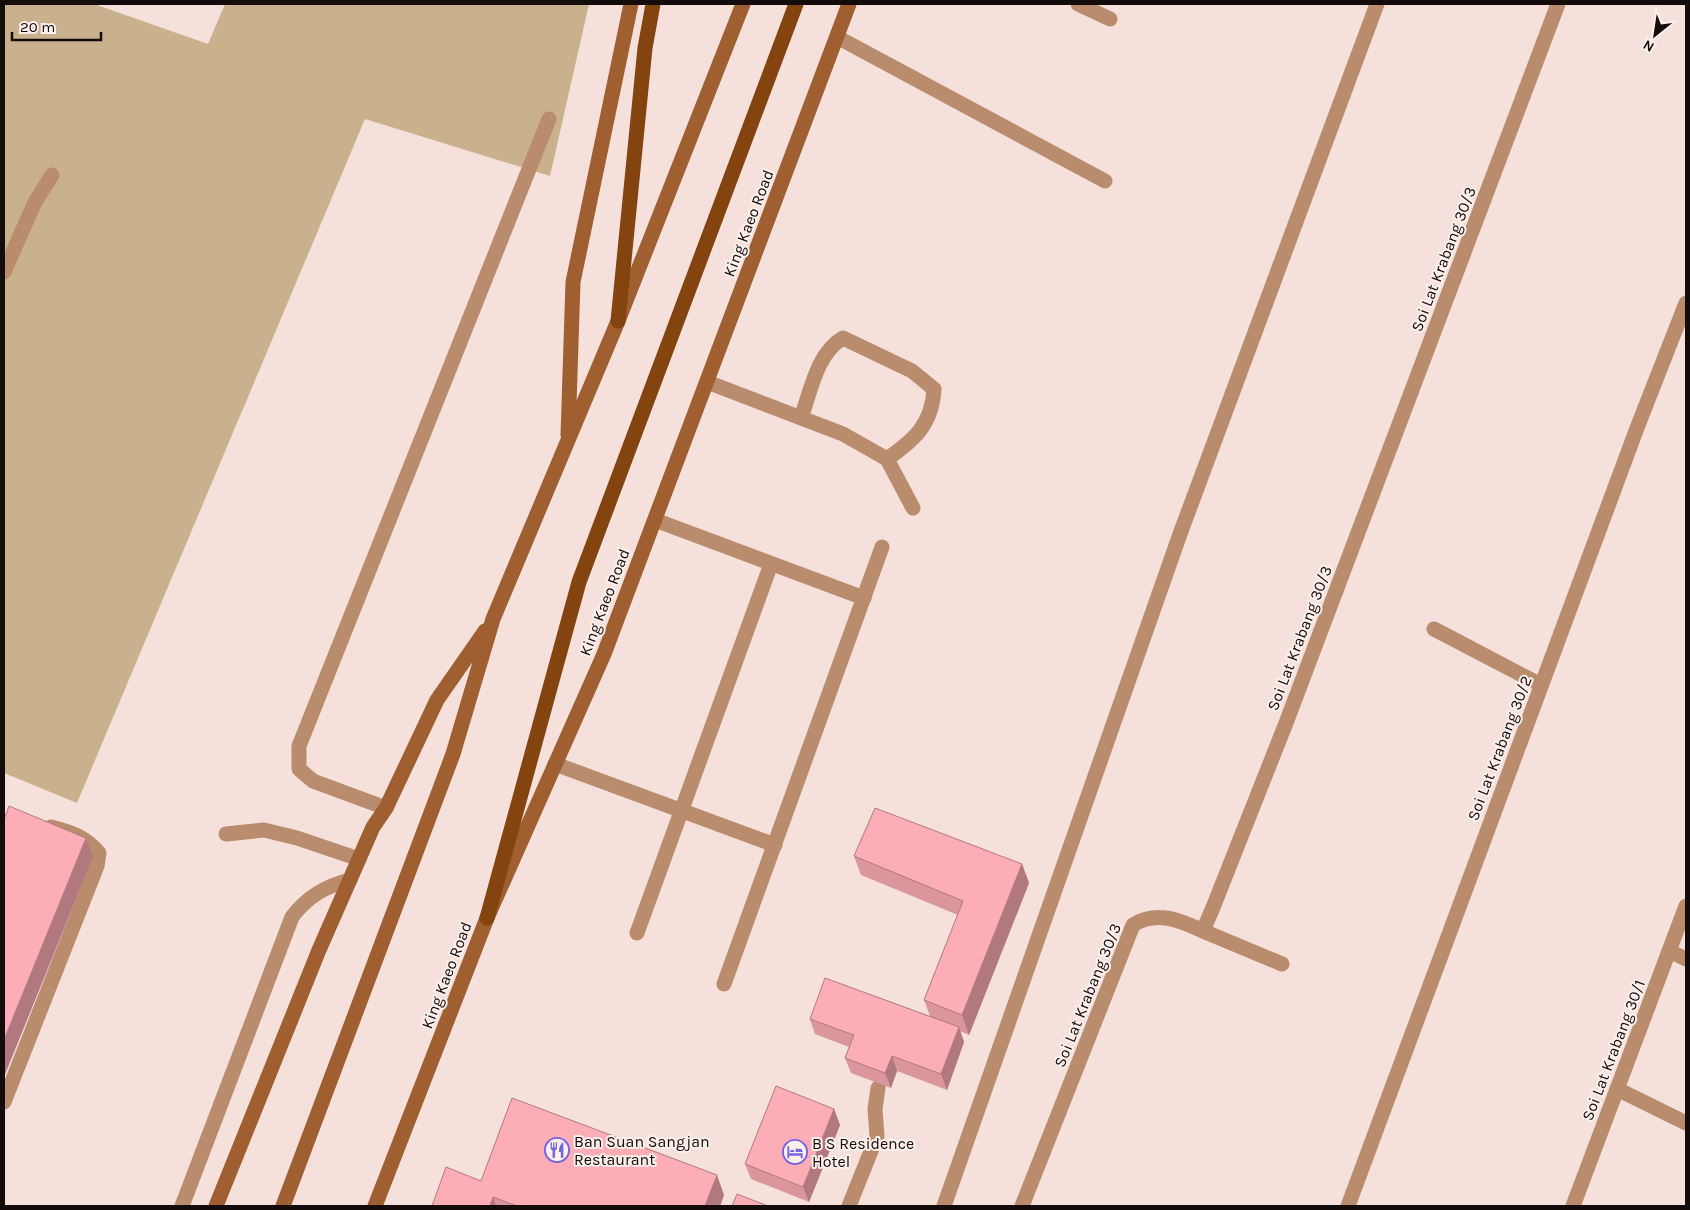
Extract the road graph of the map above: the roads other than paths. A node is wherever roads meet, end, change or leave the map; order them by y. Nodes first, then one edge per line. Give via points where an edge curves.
1 (631, 4) edge
2 (652, 4) edge
3 (743, 4) edge
4 (796, 4) edge
5 (849, 4) edge
6 (1078, 4) edge
7 (1377, 4) edge
8 (1558, 4) edge
9 (1110, 20) dead end
10 (837, 37) junction
11 (550, 119) dead end
12 (52, 175) dead end
13 (1105, 181) dead end
14 (4, 272) edge
15 (1686, 303) edge
16 (618, 322) junction
17 (707, 382) junction
18 (801, 418) junction
19 (568, 446) junction
20 (887, 459) junction
21 (912, 508) dead end
22 (654, 520) junction
23 (882, 547) dead end
24 (771, 564) junction
25 (864, 598) junction
26 (493, 619) junction
27 (1434, 629) dead end
28 (1541, 685) junction
29 (555, 764) junction
30 (386, 808) junction
31 (681, 811) junction
32 (38, 824) edge
33 (226, 834) dead end
34 (775, 845) junction
35 (359, 859) junction
36 (350, 880) junction
37 (1686, 906) edge
38 (487, 918) junction
39 (1203, 931) junction
40 (637, 933) dead end
41 (1669, 951) junction
42 (1686, 959) edge
43 (1282, 964) dead end
44 (724, 984) dead end
45 (878, 1088) edge
46 (1617, 1089) junction
47 (4, 1102) edge
48 (1686, 1123) edge
49 (182, 1206) edge
50 (216, 1206) edge
51 (283, 1206) edge
52 (375, 1206) edge
53 (848, 1206) edge
54 (944, 1206) edge
55 (1022, 1206) edge
56 (1348, 1206) edge
57 (1573, 1206) edge

1 - 19 main road via 573,282
2 - 16 main road via 644,48
3 - 16 main road
4 - 38 main road via 579,582
5 - 10 main road, King Kaeo Road
6 - 9 street
7 - 54 street via 1177,543
8 - 39 street, Soi Lat Krabang 30/3 via 1286,723
10 - 13 street
10 - 17 main road, King Kaeo Road
11 - 30 street via 299,746 299,769 313,781
12 - 14 street via 35,202
15 - 28 street, Soi Lat Krabang 30/2
16 - 19 main road
17 - 18 street
17 - 22 main road, King Kaeo Road
18 - 20 street via 843,434
18 - 20 street via 824,354 843,338 903,367 934,389 933,405 914,440
19 - 26 main road
20 - 21 street
22 - 24 street
22 - 29 main road, King Kaeo Road via 604,654
23 - 25 street
24 - 25 street
24 - 31 street
25 - 34 street
26 - 30 main road via 437,700
26 - 51 main road via 453,754
27 - 28 street
28 - 56 street, Soi Lat Krabang 30/2
29 - 31 street
29 - 38 main road, King Kaeo Road
30 - 35 main road via 373,827
31 - 34 street
31 - 40 street
32 - 47 street via 73,832 90,842 99,854
33 - 35 street via 264,830
34 - 44 street
35 - 36 main road
36 - 49 street via 332,884 304,902 292,917
36 - 50 main road
37 - 41 street, Soi Lat Krabang 30/1
38 - 52 main road, King Kaeo Road
39 - 43 street
39 - 55 street, Soi Lat Krabang 30/3 via 1187,923 1157,916 1144,918 1133,925
41 - 42 street
41 - 46 street, Soi Lat Krabang 30/1
45 - 53 street via 875,1109 877,1136
46 - 48 street
46 - 57 street, Soi Lat Krabang 30/1

